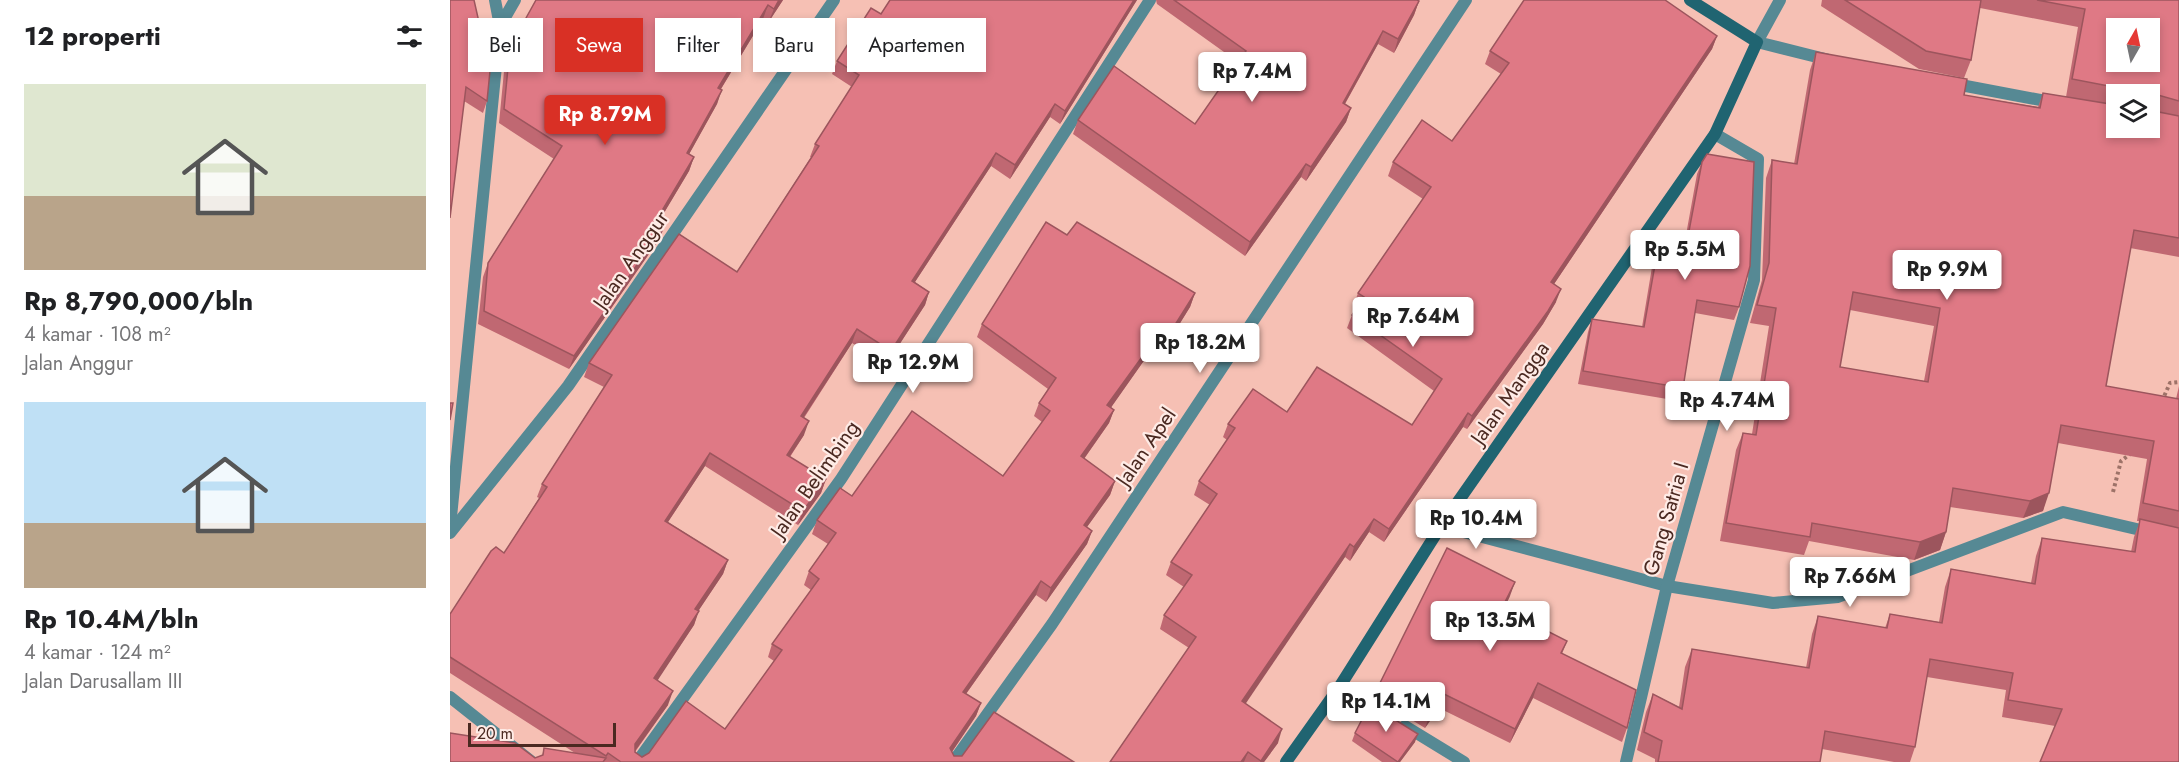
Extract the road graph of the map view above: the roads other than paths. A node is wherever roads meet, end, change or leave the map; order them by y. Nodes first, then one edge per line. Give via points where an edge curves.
1 (495, 0) edge
2 (515, 0) edge
3 (834, 0) edge
4 (1150, 0) edge
5 (1466, 0) edge
6 (1690, 0) edge
7 (1780, 0) edge
8 (498, 18) edge
9 (505, 18) edge
10 (1757, 42) junction
11 (1842, 62) edge
12 (495, 72) edge
13 (1934, 80) edge
14 (2071, 106) edge
15 (1715, 134) junction
16 (1441, 526) junction
17 (450, 527) edge
18 (450, 533) edge
19 (2179, 539) edge
20 (1667, 586) junction
21 (1340, 686) junction
22 (450, 697) edge
23 (532, 762) edge
24 (637, 762) edge
25 (953, 762) edge
26 (1286, 762) edge
27 (1464, 762) edge
28 (1626, 762) edge

1 - 8 street
2 - 9 street
3 - 18 street, Jalan Anggur via 568,386
4 - 24 street, Jalan Belimbing via 840,479
5 - 25 street, Jalan Apel via 1052,624
6 - 10 street
7 - 10 street
10 - 11 street
10 - 15 street, Jalan Mangga
12 - 17 street
13 - 14 street
15 - 16 street, Jalan Mangga
15 - 20 street, Gang Satria I via 1758,159 1754,280
16 - 20 street
16 - 21 street, Jalan Mangga
19 - 20 street via 2063,512 1838,597 1773,603
20 - 28 street, Gang Satria I
21 - 26 street, Jalan Mangga
21 - 27 street
22 - 23 street

